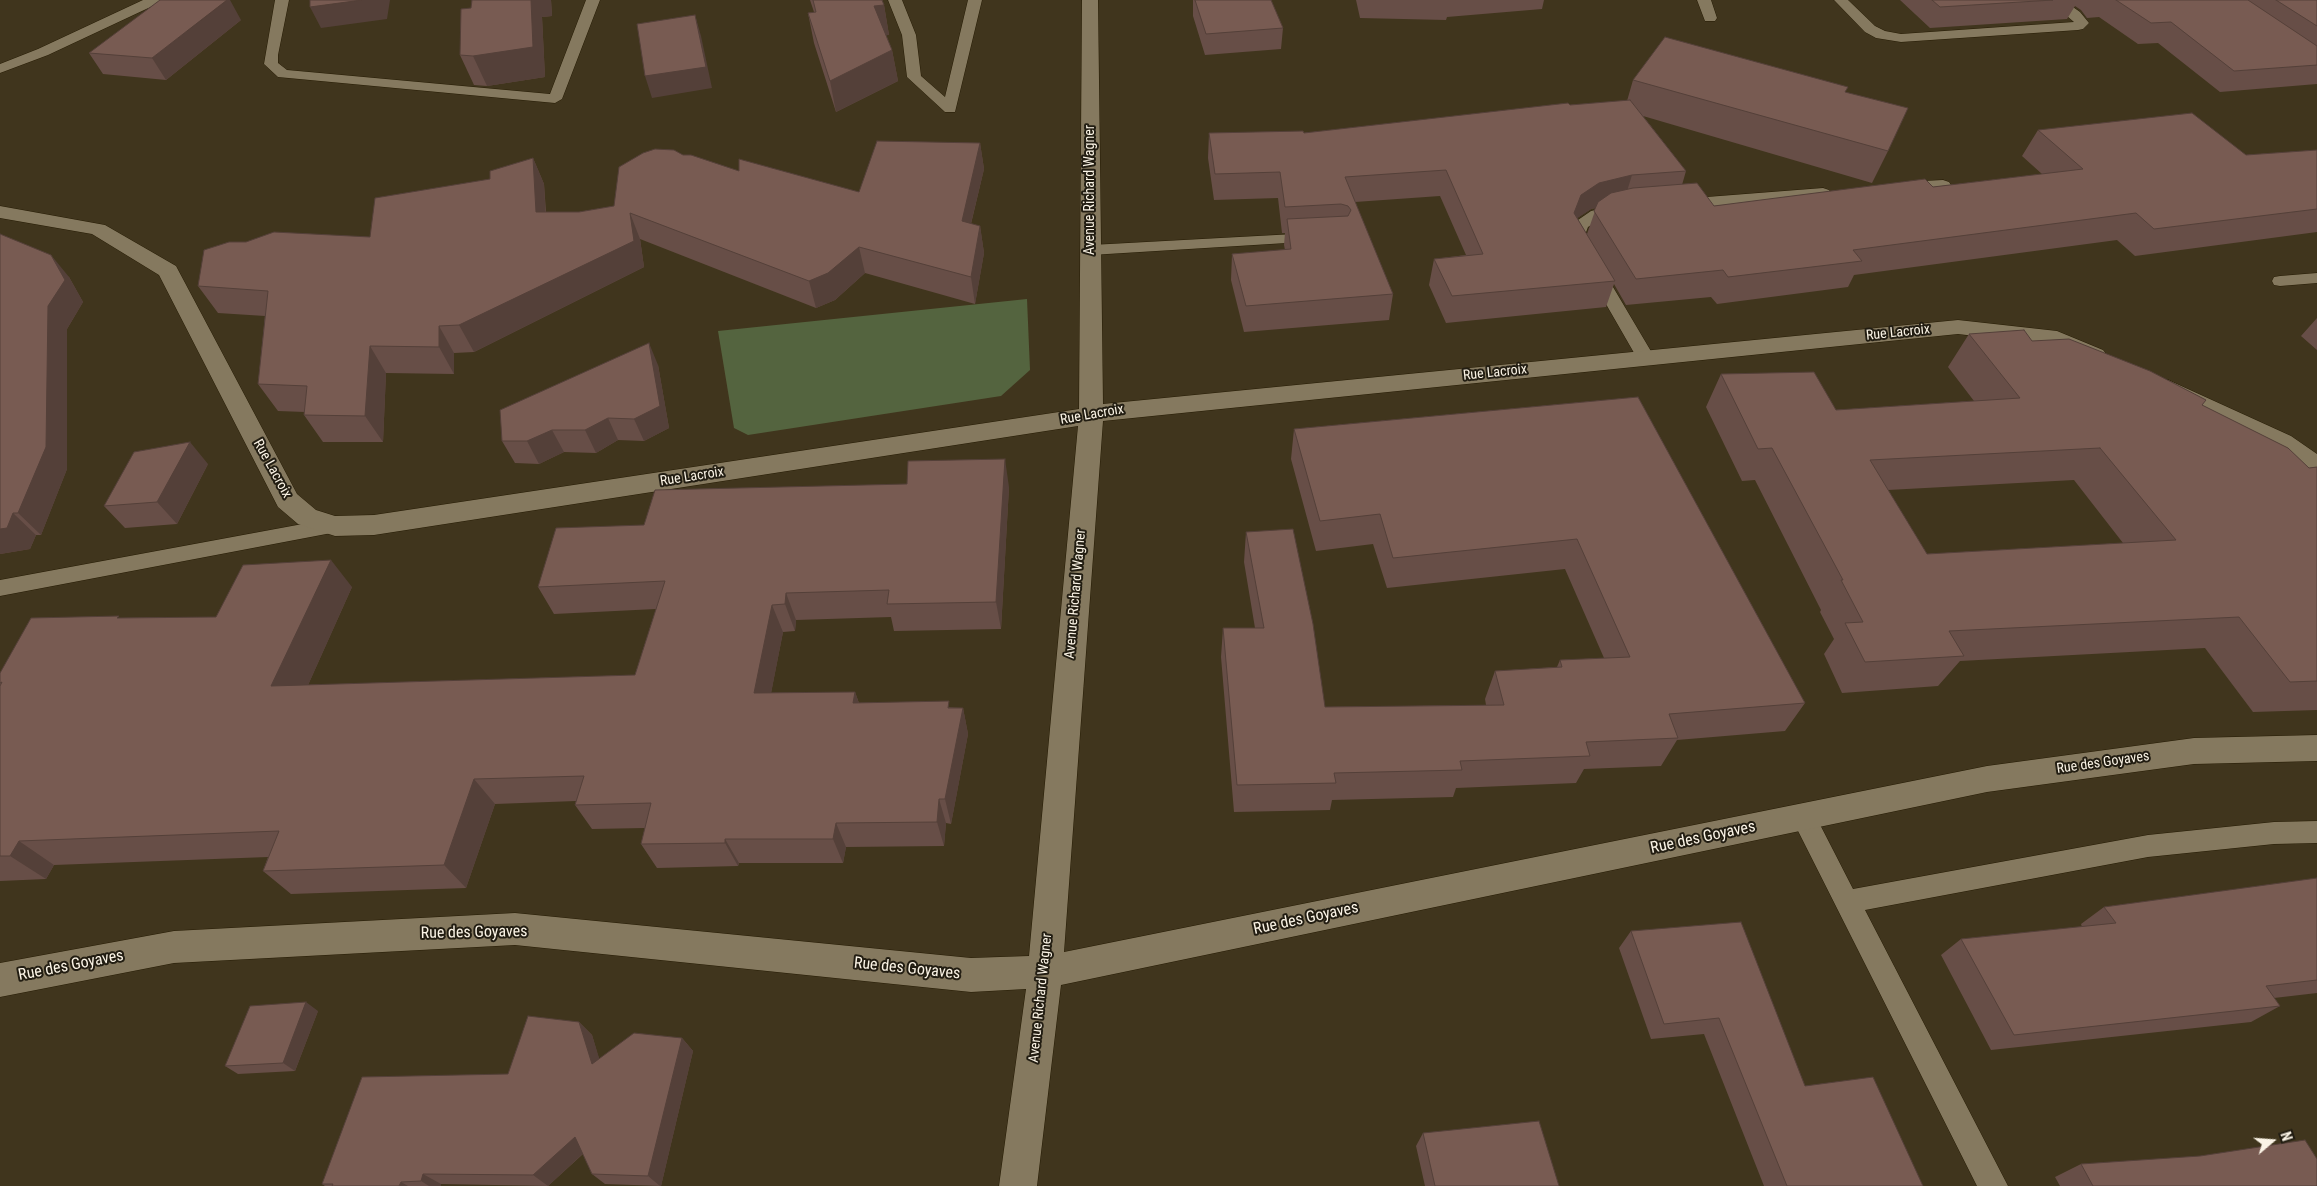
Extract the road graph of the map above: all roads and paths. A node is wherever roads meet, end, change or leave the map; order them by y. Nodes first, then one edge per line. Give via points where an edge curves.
1 (154, 0) edge
2 (282, 0) edge
3 (593, 0) edge
4 (975, 0) edge
5 (1090, 0) edge
6 (1704, 0) edge
7 (1841, 0) edge
8 (2054, 0) edge
9 (900, 4) edge
10 (1710, 18) dead end
11 (0, 69) edge
12 (1943, 185) edge
13 (1885, 189) edge
14 (1837, 192) edge
15 (1662, 205) edge
16 (1633, 207) edge
17 (0, 212) edge
18 (1328, 238) edge
19 (1091, 250) junction
20 (2317, 278) edge
21 (2280, 281) dead end
22 (1646, 358) junction
23 (2118, 366) edge
24 (2145, 377) edge
25 (1091, 415) junction
26 (2317, 466) edge
27 (336, 526) junction
28 (0, 588) edge
29 (2317, 748) edge
30 (1803, 818) junction
31 (2317, 832) edge
32 (1846, 902) junction
33 (1045, 972) junction
34 (0, 980) edge
35 (1018, 1186) edge
36 (1993, 1186) edge

1 - 11 lane
2 - 3 lane via 271,64 283,74 556,99
4 - 9 lane via 950,109 914,77 910,35
5 - 19 street, Avenue Richard Wagner
6 - 10 lane
7 - 8 lane via 1870,29 1881,35 1901,38 2078,26 2082,23
12 - 13 lane
14 - 15 lane
16 - 22 lane via 1597,214 1581,225 1576,238
17 - 27 street, Rue Lacroix via 98,229 168,271 287,500 307,517
18 - 19 lane
19 - 25 street, Avenue Richard Wagner
20 - 21 lane
22 - 23 street, Rue Lacroix via 1958,327 2057,338
22 - 25 street, Rue Lacroix
24 - 26 street via 2282,442
25 - 27 street, Rue Lacroix via 374,525
25 - 33 street, Avenue Richard Wagner
27 - 28 lane
29 - 30 street, Rue des Goyaves via 2194,751 1997,777
30 - 32 lane
30 - 33 street, Rue des Goyaves
31 - 32 lane via 2274,833 2148,846
32 - 36 lane
33 - 34 street, Rue des Goyaves via 971,975 514,929 174,947
33 - 35 street, Avenue Richard Wagner

